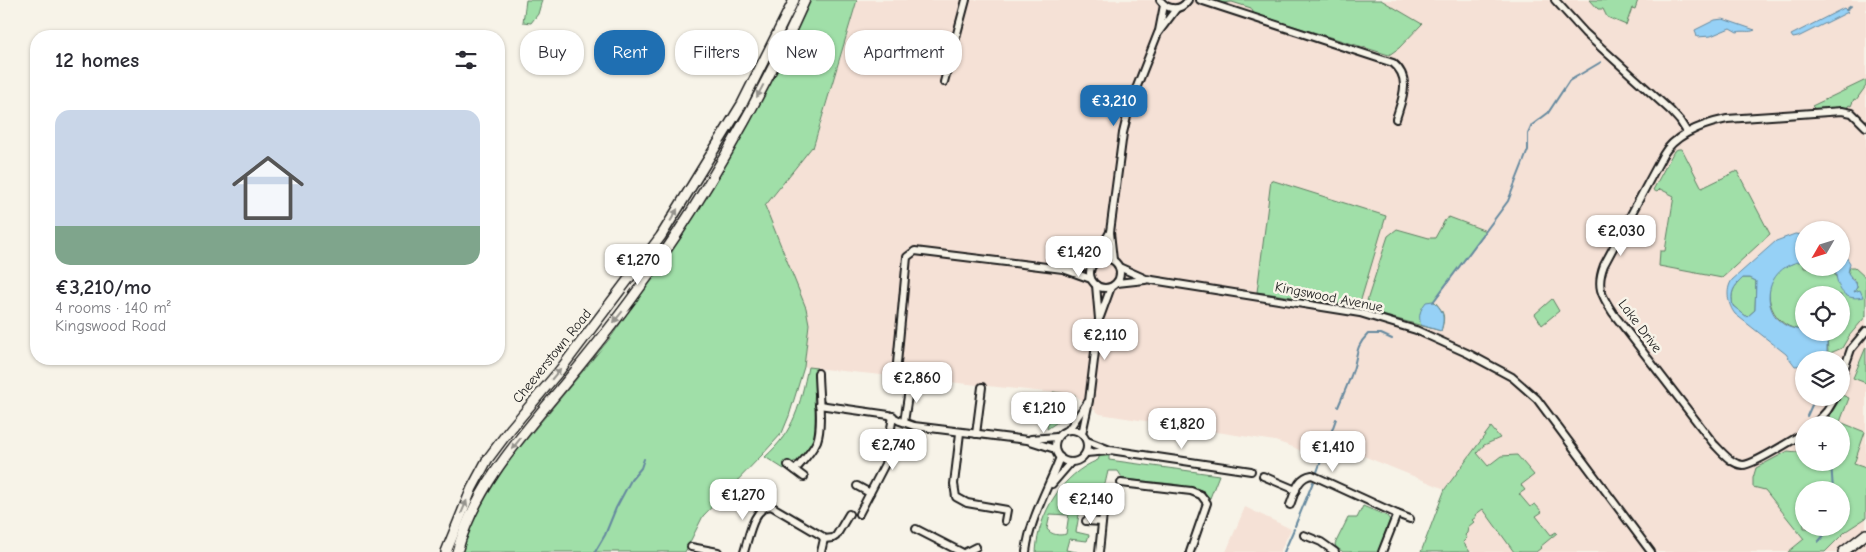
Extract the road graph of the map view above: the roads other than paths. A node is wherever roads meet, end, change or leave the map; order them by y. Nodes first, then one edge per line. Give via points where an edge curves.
1 (794, 0) edge
2 (805, 0) edge
3 (966, 0) edge
4 (1188, 0) edge
5 (1200, 0) edge
6 (1555, 0) edge
7 (1162, 2) edge
8 (1176, 9) junction
9 (1158, 34) junction
10 (944, 82) dead end
11 (1396, 119) dead end
12 (1866, 127) edge
13 (1687, 132) junction
14 (1110, 232) junction
15 (1113, 260) junction
16 (1095, 263) junction
17 (1119, 267) junction
18 (1063, 269) junction
19 (1091, 279) junction
20 (1146, 279) junction
21 (1096, 285) junction
22 (1114, 285) junction
23 (1099, 319) junction
24 (1866, 331) edge
25 (1850, 353) edge
26 (818, 373) dead end
27 (896, 374) dead end
28 (910, 383) dead end
29 (982, 387) dead end
30 (1089, 401) junction
31 (819, 405) junction
32 (1830, 406) edge
33 (893, 416) junction
34 (1822, 416) edge
35 (904, 422) junction
36 (1070, 429) junction
37 (960, 432) junction
38 (976, 434) junction
39 (1082, 434) junction
40 (1057, 437) junction
41 (1795, 438) edge
42 (1027, 440) junction
43 (1087, 440) junction
44 (1055, 449) junction
45 (1110, 450) junction
46 (1086, 453) junction
47 (1060, 457) junction
48 (1071, 462) junction
49 (788, 465) dead end
50 (795, 470) junction
51 (1252, 471) dead end
52 (1263, 476) dead end
53 (804, 477) dead end
54 (1121, 483) dead end
55 (857, 486) dead end
56 (1048, 488) junction
57 (1296, 490) junction
58 (870, 493) junction
59 (1103, 493) dead end
60 (1290, 505) dead end
61 (849, 514) dead end
62 (859, 514) dead end
63 (1397, 514) junction
64 (1410, 519) dead end
65 (1006, 521) dead end
66 (1086, 521) dead end
67 (1102, 522) junction
68 (916, 529) dead end
69 (1866, 534) edge
70 (1304, 535) dead end
71 (824, 539) junction
72 (691, 547) dead end
73 (976, 547) dead end
74 (446, 552) edge
75 (457, 552) edge
76 (718, 552) edge
77 (744, 552) edge
78 (822, 552) edge
79 (961, 552) edge
80 (966, 552) edge
81 (1026, 552) edge
82 (1099, 552) edge
83 (1190, 552) edge
84 (1335, 552) edge
85 (1382, 552) edge
86 (1651, 552) edge
87 (1843, 552) edge

74 -> 1 main road, Cheeverstown Road via 487,460 661,236 742,104
2 -> 75 main road, Cheeverstown Road via 713,176 669,247 584,360 500,463 468,519
3 - 10 street
4 - 8 street
5 - 11 street via 1393,63 1401,70 1405,85
6 - 13 street via 1592,39 1671,111
7 - 8 street
7 - 9 street
8 - 9 street
9 - 14 street via 1130,104
12 - 13 street, Lake Drive via 1852,113 1842,111 1727,119
13 - 41 street, Lake Drive via 1672,142 1663,155 1604,265 1599,278 1602,293 1613,313 1727,457 1747,464
14 - 15 street
14 - 16 street
15 - 16 street via 1106,258
15 - 17 street
16 - 18 street
16 - 19 street via 1090,272
17 - 20 street, Kingswood Avenue
17 - 22 street via 1120,273
18 - 19 street
18 - 27 street via 915,251 907,257
19 - 21 street
20 - 22 street, Kingswood Avenue
20 - 86 street, Kingswood Avenue via 1360,313 1416,330 1469,354 1512,378 1537,399
21 - 22 street via 1103,288
21 - 23 street
22 - 23 street
23 - 30 street
24 - 25 street
26 - 31 street
28 - 35 street
29 - 38 street
30 - 36 street
30 - 39 street
31 - 33 street
31 - 50 street via 818,440
32 - 34 street
33 - 35 street
33 - 58 street via 885,464
35 - 37 street
36 - 39 street
36 - 40 street
37 - 38 street
37 - 65 street via 954,484 956,497 967,503 1007,510
38 - 42 street
39 - 43 street
40 - 42 street
40 - 44 street
42 - 44 street
43 - 45 street
43 - 46 street
44 - 47 street
45 - 46 street
45 - 51 street
46 - 48 street via 1080,460
47 - 48 street
47 - 56 street
48 - 56 street
49 - 50 street
50 - 53 street
52 - 57 street
54 - 83 street via 1201,495 1207,503
55 - 58 street
56 - 81 street via 1031,523
57 - 60 street
57 - 63 street via 1305,476 1312,475
58 - 62 street
59 - 67 street
61 - 71 street via 836,536
63 - 64 street
63 - 85 street
66 - 67 street
67 - 82 street
68 - 79 street
69 - 87 main road
70 - 84 street
71 - 77 street via 775,506 768,506 760,511
71 - 78 street
72 - 76 street
73 - 80 street

